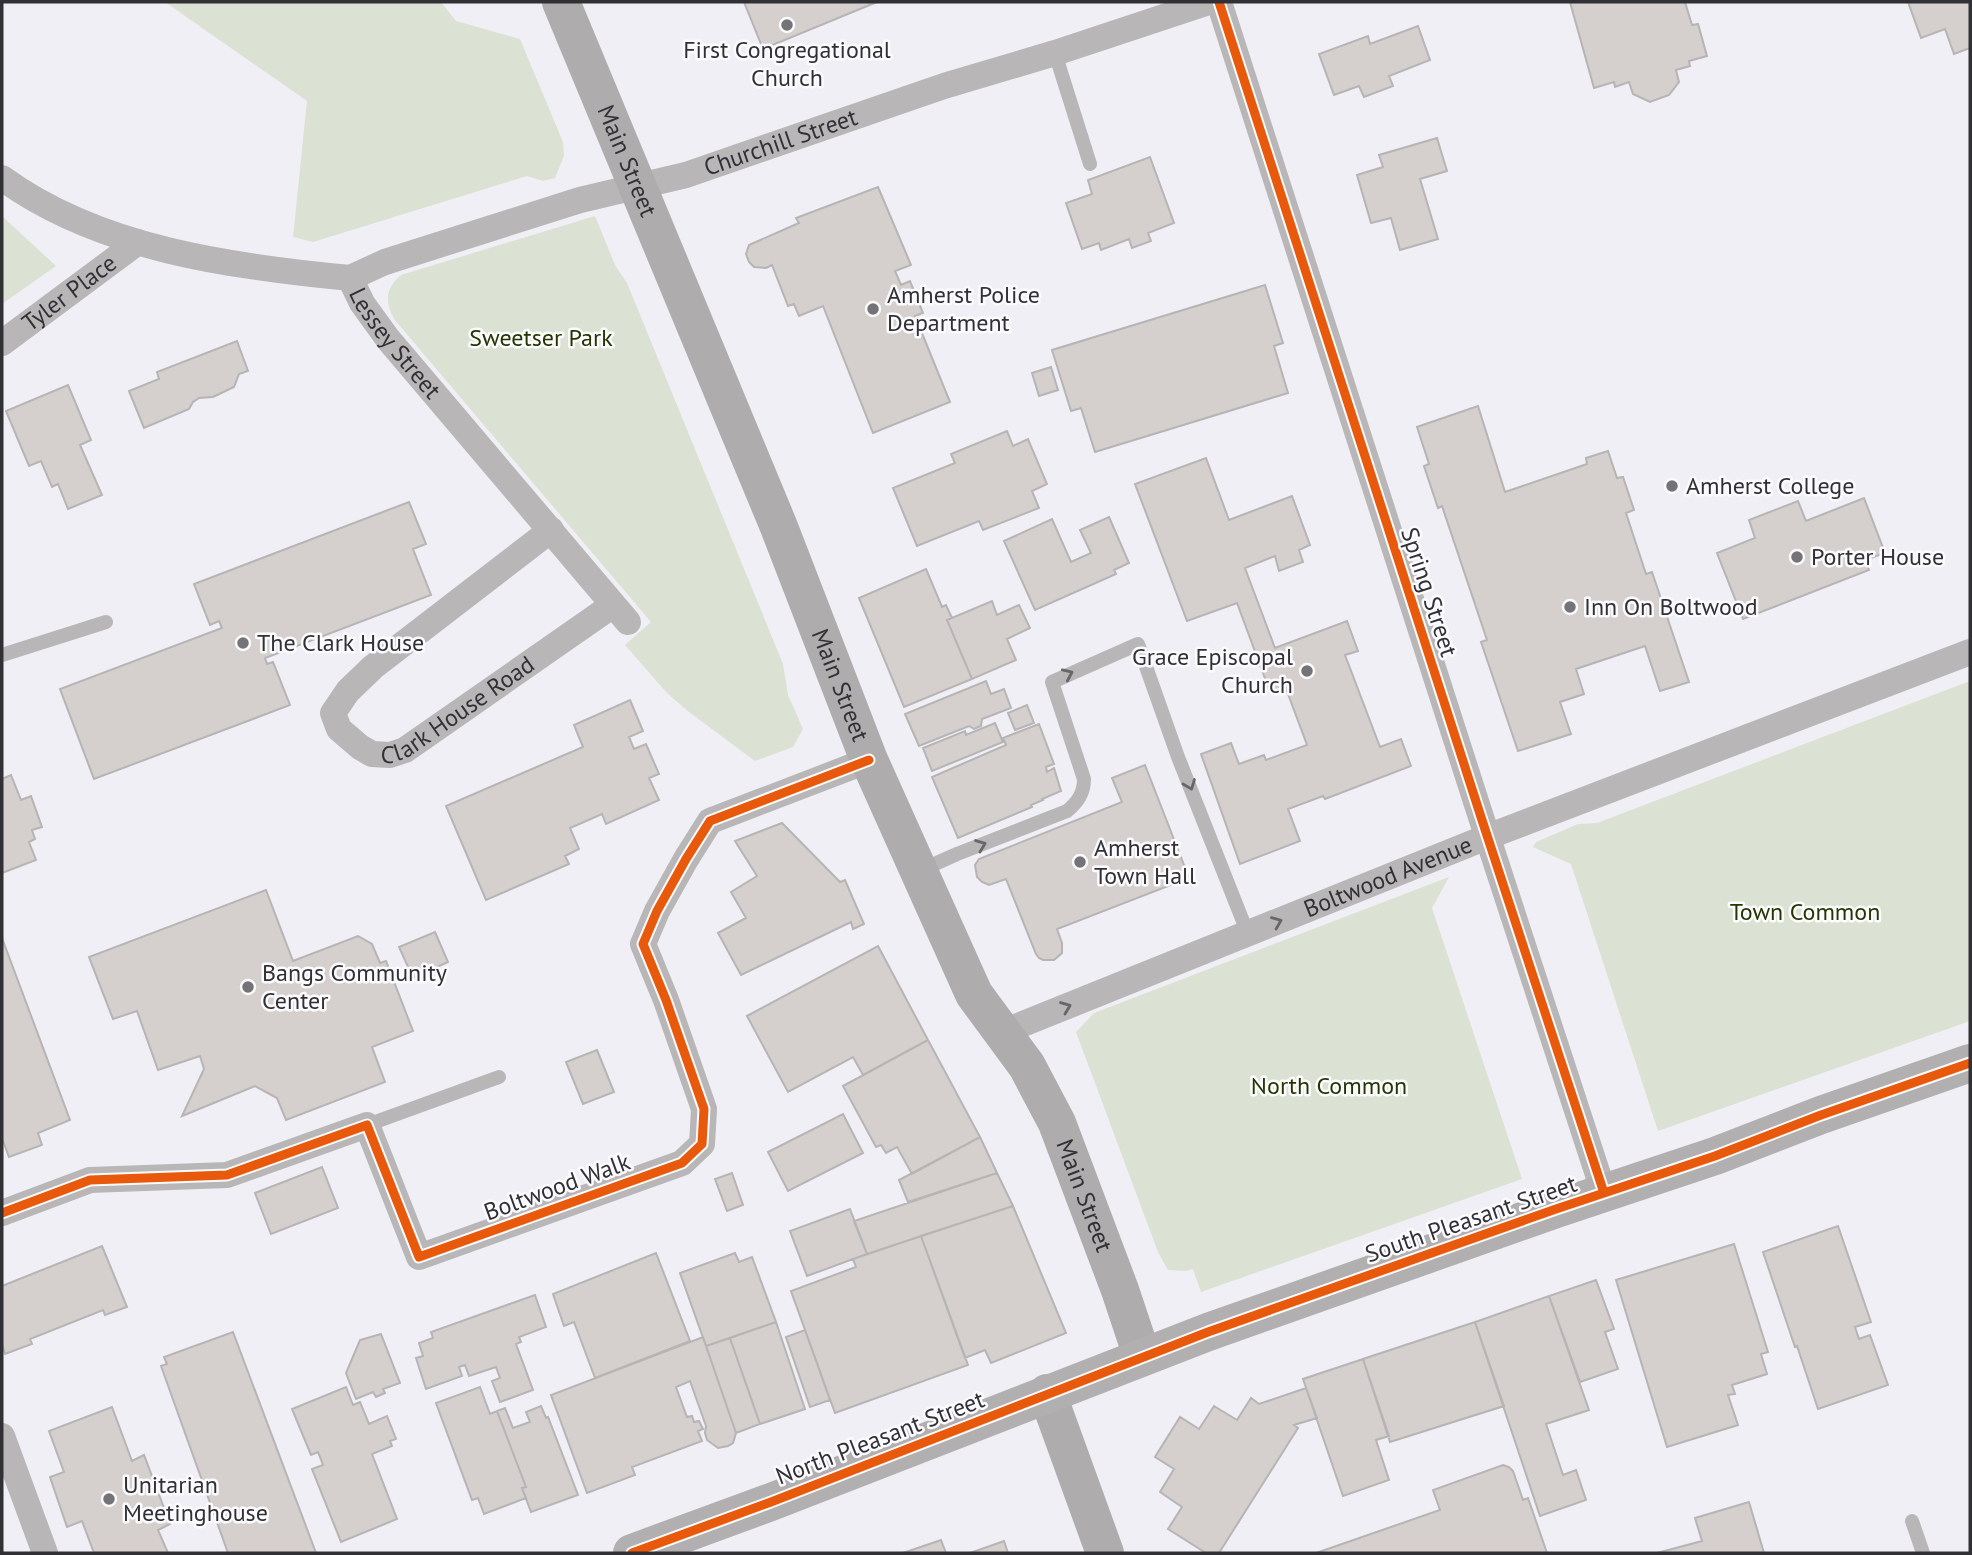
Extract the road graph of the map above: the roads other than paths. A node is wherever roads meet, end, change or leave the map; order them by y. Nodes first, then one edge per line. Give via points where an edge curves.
1 (561, 2) edge
2 (1209, 2) edge
3 (1219, 2) edge
4 (1055, 53) junction
5 (1090, 164) dead end
6 (2, 178) edge
7 (638, 187) junction
8 (138, 242) junction
9 (350, 278) junction
10 (2, 343) edge
11 (551, 530) junction
12 (620, 613) joint
13 (106, 622) dead end
14 (1970, 652) edge
15 (2, 655) edge
16 (869, 760) junction
17 (1487, 837) junction
18 (918, 872) junction
19 (1248, 934) junction
20 (1003, 1032) junction
21 (1970, 1063) edge
22 (499, 1077) dead end
23 (368, 1125) junction
24 (1604, 1194) junction
25 (2, 1213) edge
26 (1142, 1356) junction
27 (1047, 1393) junction
28 (2, 1436) edge
29 (1912, 1521) dead end
30 (45, 1553) edge
31 (632, 1553) edge
32 (1105, 1553) edge
33 (1923, 1553) edge

1 - 7 main road, Main Street
2 - 4 street, Churchill Street
3 - 17 street, Spring Street
4 - 5 lane
4 - 7 street, Churchill Street
6 - 8 street, Lessey Street via 61,214
7 - 9 street, Churchill Street via 580,200 385,262
7 - 16 main road, Main Street via 779,527
8 - 9 street, Lessey Street via 214,261
8 - 10 street, Tyler Place
9 - 11 street, Lessey Street via 388,339
11 - 12 street, Lessey Street
11 - 12 street, Clark House Road via 365,675 333,713 339,729 372,754 405,750
13 - 15 lane
14 - 17 street, Boltwood Avenue
16 - 18 main road, Main Street
16 - 23 street, Boltwood Walk via 710,821 653,917 643,944 704,1109 702,1144 682,1163 419,1257
19 -> 17 street, Boltwood Avenue
17 - 24 street, Spring Street
18 -> 19 lane via 1074,805 1084,789 1084,779 1052,682 1138,643
18 - 20 main road, Main Street via 974,994
20 -> 19 street, Boltwood Avenue
20 - 26 main road, Main Street via 1057,1123
21 - 24 main road, South Pleasant Street
22 - 23 lane
23 - 25 street via 228,1175 90,1180
24 - 26 main road, South Pleasant Street
26 - 27 main road, North Pleasant Street
27 - 31 main road, North Pleasant Street
27 - 32 main road
28 - 30 street
29 - 33 lane

